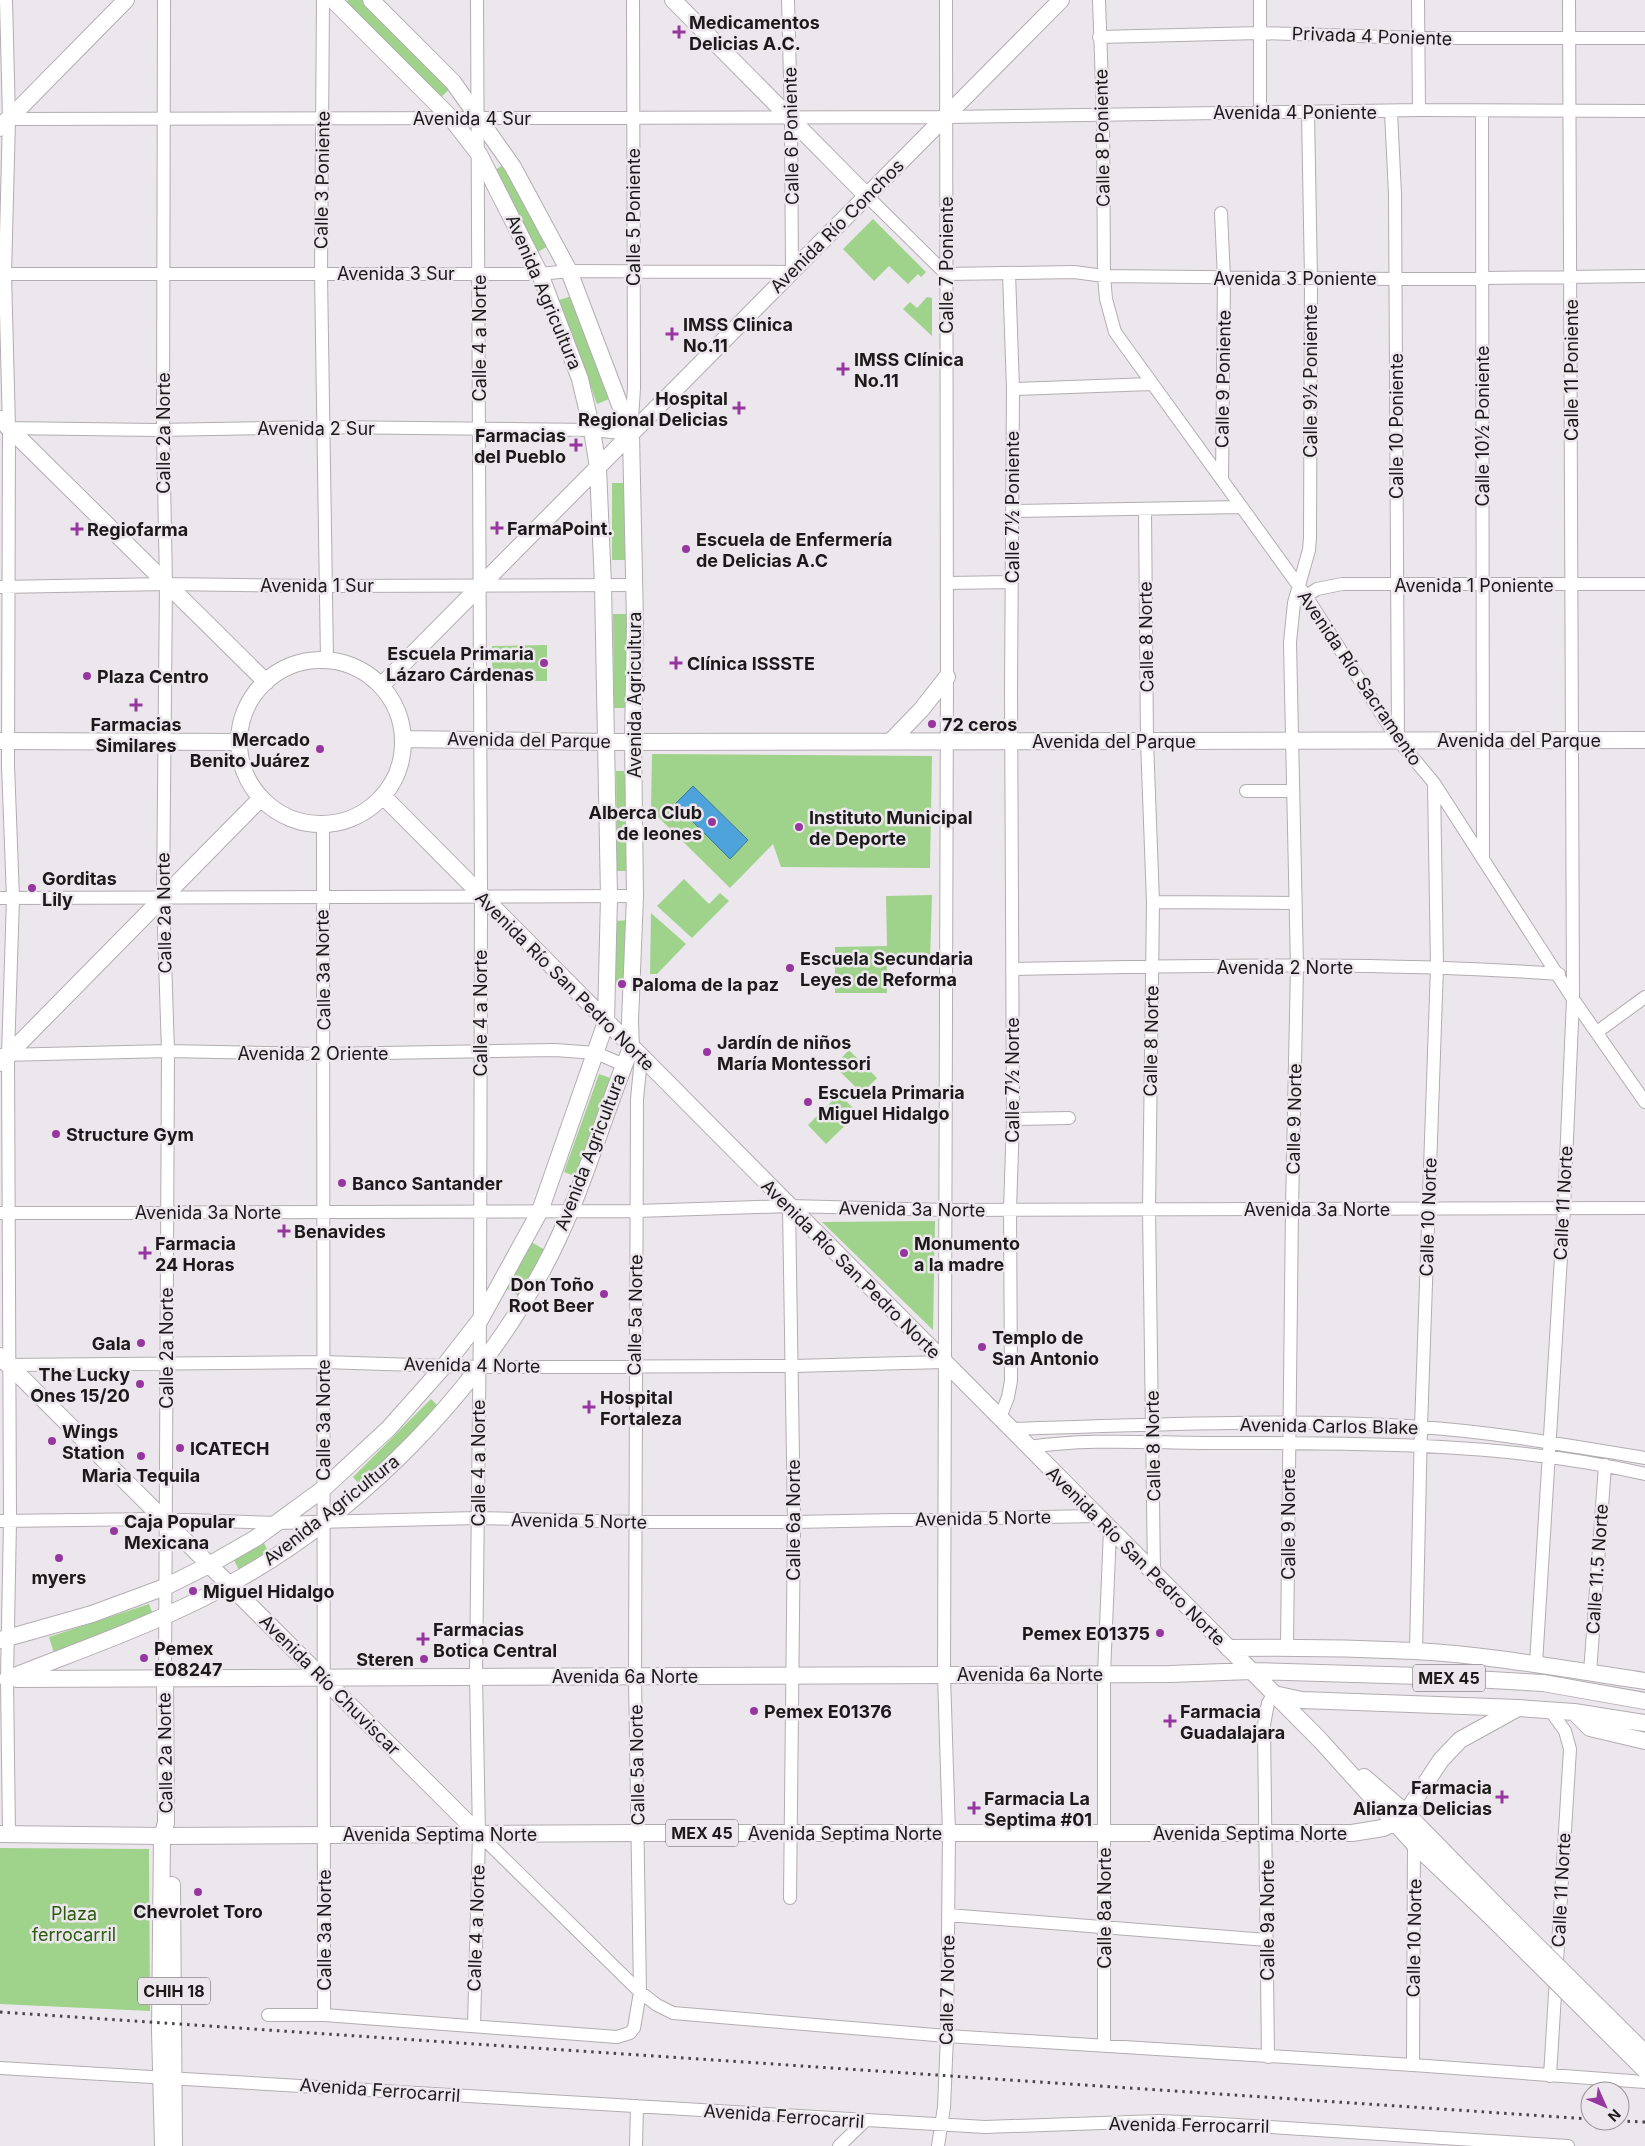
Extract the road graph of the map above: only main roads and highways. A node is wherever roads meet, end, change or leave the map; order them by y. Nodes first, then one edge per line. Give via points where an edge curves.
1 (126, 0) edge
2 (333, 0) edge
3 (371, 0) edge
4 (673, 0) edge
5 (1061, 0) edge
6 (3, 122) edge
7 (867, 196) junction
8 (3, 425) edge
9 (631, 434) junction
10 (598, 468) junction
11 (947, 677) road end
12 (266, 682) junction
13 (381, 686) junction
14 (403, 739) junction
15 (1645, 740) edge
16 (4, 741) edge
17 (633, 741) junction
18 (891, 741) junction
19 (239, 742) junction
20 (605, 742) junction
21 (383, 796) junction
22 (261, 798) junction
23 (606, 1022) junction
24 (636, 1053) junction
25 (3, 1057) edge
26 (3, 1362) edge
27 (209, 1565) junction
28 (229, 1584) junction
29 (4, 1639) edge
30 (1228, 1648) junction
31 (1251, 1671) junction
32 (165, 1677) junction
33 (323, 1678) junction
34 (3, 1679) edge
35 (1645, 1680) edge
36 (1274, 1694) junction
37 (1645, 1701) edge
38 (1518, 1708) junction
39 (1574, 1712) junction
40 (1645, 1723) edge
41 (1645, 1741) edge
42 (1401, 1818) junction
43 (166, 1833) junction
44 (4, 1834) edge
45 (479, 1834) junction
46 (1497, 1914) junction
47 (1645, 2053) edge
48 (1645, 2070) edge
49 (167, 2077) junction
50 (163, 2146) edge
51 (174, 2146) edge

1 - 6 main road
2 - 10 main road, Avenida Agricultura via 404,68 451,118 479,154 540,274 580,379
3 - 9 main road, Avenida Agricultura via 453,82 513,167 568,271
4 - 7 main road
5 - 7 main road, Avenida Río Conchos
7 - 9 main road, Avenida Río Conchos
8 - 12 main road
9 - 10 main road, Avenida Río Conchos
9 - 17 main road, Avenida Agricultura
10 - 13 main road, Avenida Río Conchos
10 - 20 main road, Avenida Agricultura
11 - 18 main road
12 - 13 main road via 294,665 327,660 347,664
12 - 19 main road via 245,713
13 - 14 main road via 396,711
14 - 20 main road, Avenida del Parque
14 - 21 main road via 394,779
15 - 18 main road, Avenida del Parque
16 - 19 main road
17 - 18 main road, Avenida del Parque
17 - 20 main road, Avenida del Parque
17 - 24 main road, Avenida Agricultura via 635,896 630,1021
19 - 22 main road via 241,762 249,782
20 - 23 main road, Avenida Agricultura via 609,897
21 - 22 main road via 366,811 345,820 322,824 300,822 279,813
21 - 23 main road, Avenida Río San Pedro Norte
22 - 25 main road
23 - 24 main road, Avenida Río San Pedro Norte
23 - 27 main road, Avenida Agricultura via 540,1211 480,1320 389,1428 323,1489
24 - 28 main road, Avenida Agricultura via 624,1065 570,1211 544,1268 503,1334 455,1398 399,1458 323,1521 274,1557
24 - 30 main road, Avenida Río San Pedro Norte
26 - 27 main road, Avenida Río Chuviscar
27 - 28 main road, Avenida Río Chuviscar
27 - 29 main road, Avenida Agricultura via 165,1587 92,1614
28 - 33 main road, Avenida Río Chuviscar
28 - 34 main road, Avenida Agricultura via 164,1616
30 - 31 main road, Avenida Río San Pedro Norte
30 - 35 main road via 1416,1651
31 - 33 main road, Avenida 6a Norte / MEX 45
31 - 36 main road, Avenida Río San Pedro Norte
31 - 37 main road, MEX 45 via 1543,1683
32 - 33 main road, Avenida 6a Norte / MEX 45
32 - 34 main road, Avenida 6a Norte / MEX 45
32 - 43 main road, Calle 2a Norte / CHIH 18
33 - 45 main road, Avenida Río Chuviscar
36 - 38 main road, MEX 45 via 1302,1700
36 - 42 main road, Avenida Río San Pedro Norte
38 - 39 main road, MEX 45
38 - 42 main road via 1460,1740 1441,1760
39 - 40 main road, MEX 45
39 - 41 main road via 1590,1728
42 - 45 main road, Avenida Septima Norte / MEX 45 via 1370,1831 1352,1833
42 - 46 main road, Avenida Río San Pedro Norte
42 - 46 main road, Avenida Río San Pedro Norte via 1415,1845
43 - 44 main road, Avenida Septima Norte / MEX 45
43 - 45 main road, Avenida Septima Norte / MEX 45
43 - 49 main road, CHIH 18
46 - 47 main road, bridge
46 - 48 main road, bridge
49 - 50 main road, CHIH 18
49 - 51 main road, CHIH 18

